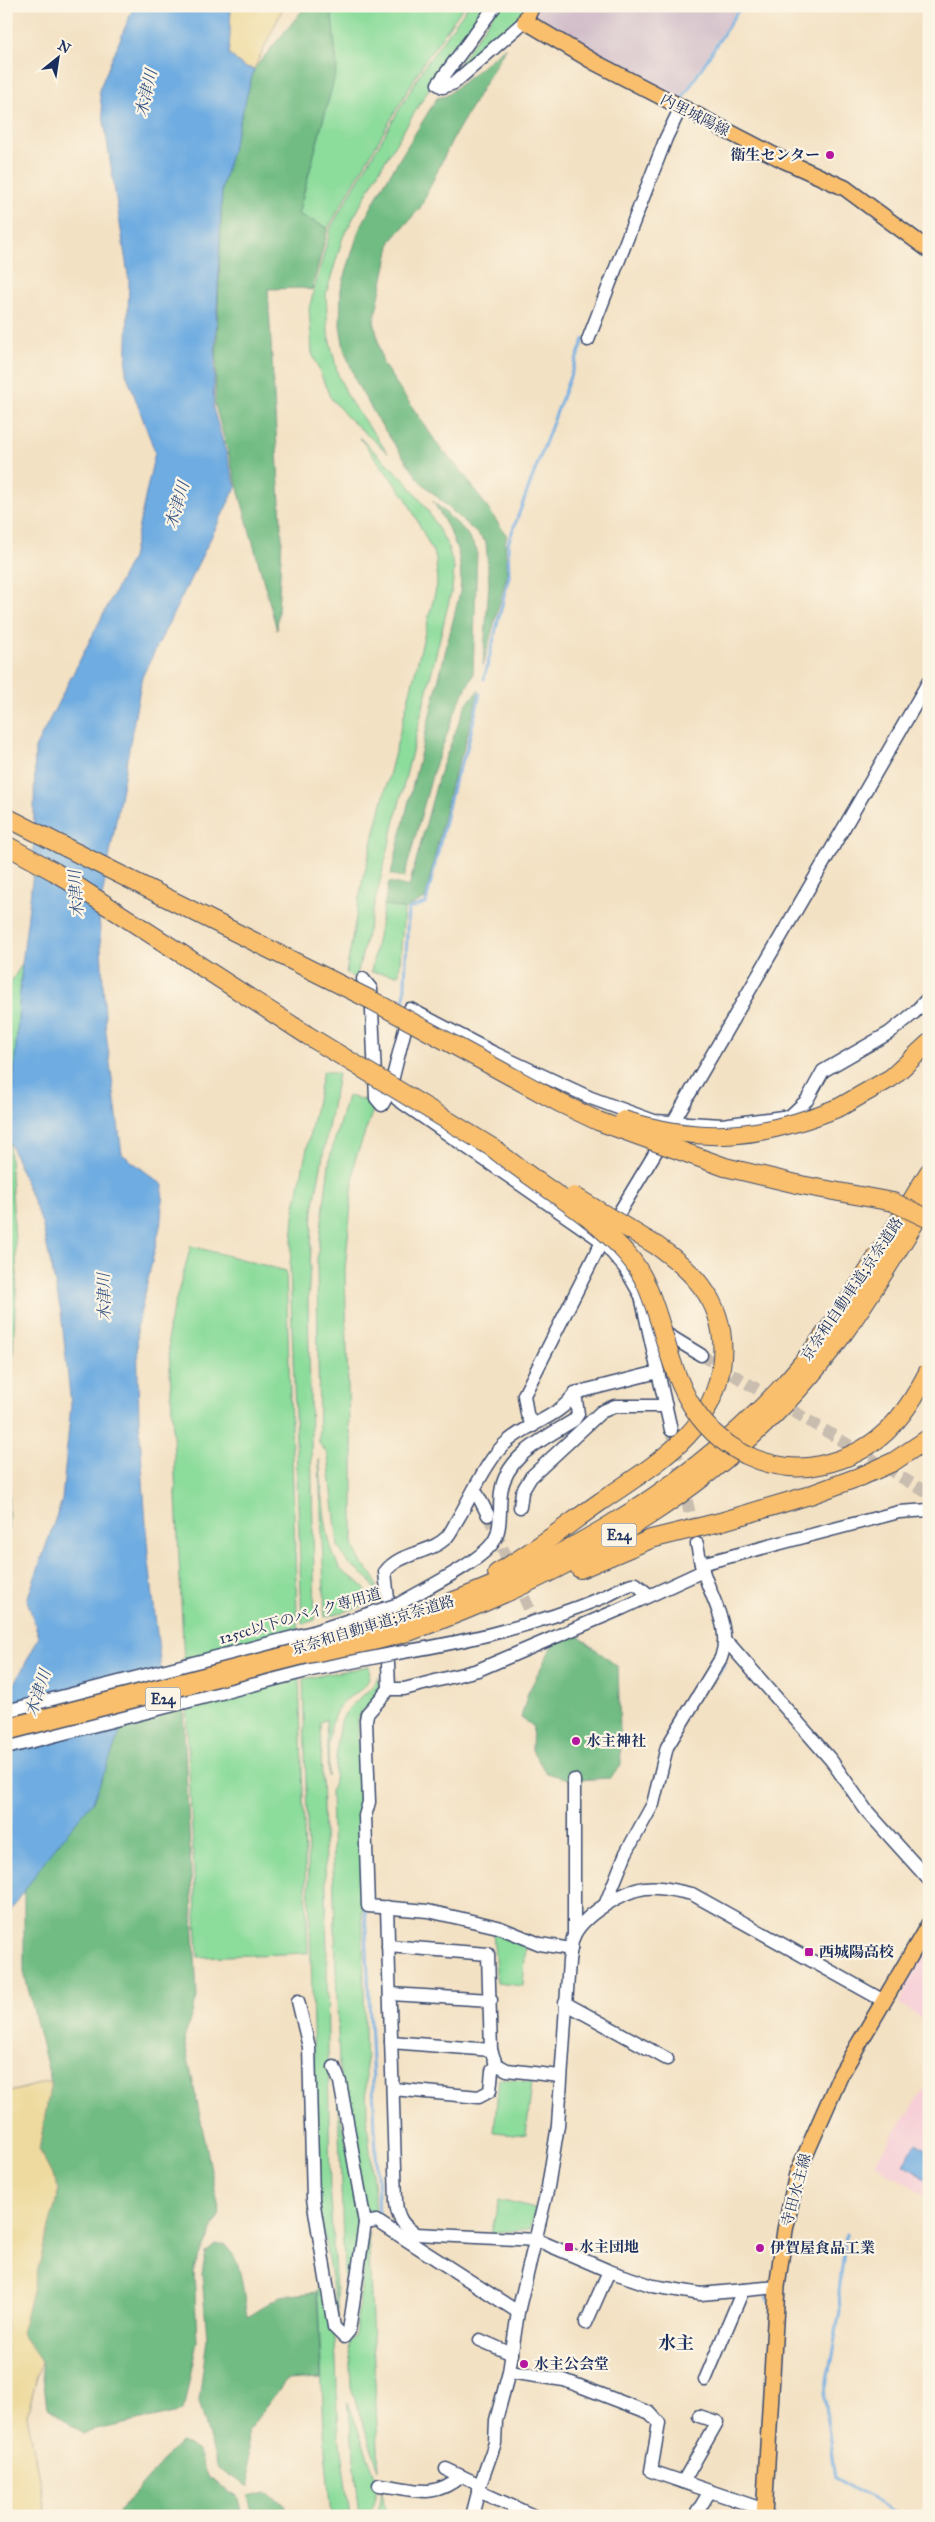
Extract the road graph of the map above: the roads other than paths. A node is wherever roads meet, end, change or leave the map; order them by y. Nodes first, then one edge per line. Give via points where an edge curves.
1 (495, 6) edge
2 (532, 6) edge
3 (525, 21) junction
4 (681, 107) junction
5 (929, 250) edge
6 (588, 340) dead end
7 (929, 681) edge
8 (6, 817) edge
9 (6, 845) edge
10 (364, 979) dead end
11 (929, 997) edge
12 (427, 1032) junction
13 (929, 1043) edge
14 (389, 1093) junction
15 (673, 1122) junction
16 (492, 1148) junction
17 (929, 1172) edge
18 (929, 1200) edge
19 (929, 1219) edge
20 (895, 1240) junction
21 (602, 1241) junction
22 (850, 1311) junction
23 (647, 1322) junction
24 (701, 1355) tunnel mouth
25 (929, 1370) edge
26 (658, 1372) junction
27 (575, 1393) junction
28 (666, 1406) junction
29 (532, 1426) junction
30 (672, 1430) tunnel mouth
31 (929, 1438) edge
32 (475, 1490) junction
33 (520, 1506) dead end
34 (929, 1510) edge
35 (488, 1515) tunnel mouth
36 (697, 1544) tunnel mouth
37 (702, 1567) junction
38 (649, 1595) junction
39 (397, 1607) junction
40 (468, 1610) junction
41 (537, 1627) tunnel mouth
42 (542, 1641) junction
43 (726, 1643) junction
44 (319, 1650) junction
45 (388, 1663) dead end
46 (389, 1689) junction
47 (6, 1711) edge
48 (6, 1726) edge
49 (6, 1740) edge
50 (6, 1748) edge
51 (574, 1780) dead end
52 (929, 1880) edge
53 (605, 1905) junction
54 (387, 1907) junction
55 (929, 1924) edge
56 (573, 1942) junction
57 (388, 1946) junction
58 (390, 1994) junction
59 (491, 2000) junction
60 (298, 2001) dead end
61 (884, 2001) junction
62 (565, 2003) junction
63 (391, 2042) junction
64 (491, 2050) junction
65 (667, 2059) dead end
66 (496, 2064) junction
67 (334, 2067) dead end
68 (560, 2076) junction
69 (393, 2089) junction
70 (365, 2223) junction
71 (537, 2240) junction
72 (609, 2271) junction
73 (777, 2287) junction
74 (743, 2290) junction
75 (518, 2312) junction
76 (586, 2323) dead end
77 (480, 2340) dead end
78 (512, 2354) junction
79 (509, 2372) junction
80 (705, 2380) dead end
81 (699, 2416) dead end
82 (446, 2469) dead end
83 (461, 2476) junction
84 (683, 2482) junction
85 (380, 2485) dead end
86 (479, 2488) junction
87 (710, 2491) junction
88 (764, 2513) edge
89 (472, 2516) edge
90 (534, 2516) edge
91 (695, 2516) edge

1 - 3 street via 438,84 443,87 454,83
2 - 3 main road
3 - 4 main road, 内里城陽線 via 594,62
4 - 5 main road, 内里城陽線 via 845,188
4 - 6 street
7 - 15 street
8 - 12 highway, bridge via 373,1001
9 - 16 highway, bridge via 55,872 307,1035
10 - 14 street via 371,989 376,1098 382,1105
11 - 15 street via 889,1033 823,1071 807,1100 790,1116 722,1125
12 - 13 highway, bridge via 569,1101 641,1126 678,1133 739,1134 801,1123 840,1107 891,1078
12 - 19 highway, bridge via 560,1103 638,1137 725,1167 893,1202
14 - 15 street via 410,1009 591,1098 654,1121
14 - 21 street
15 - 21 street
16 - 25 highway, bridge via 576,1208 626,1253 648,1284 681,1389 709,1430 732,1448 782,1467 815,1466 850,1456 881,1437 901,1418
16 - 39 highway, bridge via 676,1259 702,1287 716,1311 722,1330 723,1351 719,1378 705,1414 665,1456 498,1572
17 - 20 highway, 京奈和自動車道;京奈道路 / E24
18 - 20 highway, 京奈和自動車道;京奈道路 / E24
20 - 22 highway, 京奈和自動車道;京奈道路 / E24
21 - 23 street via 625,1268 641,1296
21 - 29 street via 524,1395
22 - 39 highway, 京奈和自動車道;京奈道路 / E24 via 778,1391 717,1449 621,1518 518,1573
22 - 40 highway, 京奈和自動車道;京奈道路 / E24 via 836,1344 789,1400 728,1458 628,1530 525,1586
23 - 24 street
23 - 26 street
26 - 27 street
26 - 28 street
27 - 29 street via 569,1404
27 - 39 street, 125cc以下のバイク専用道 via 578,1414 574,1420 531,1448 513,1463 504,1476 494,1540 481,1555
28 - 30 street
28 - 33 street via 615,1406 600,1412 531,1477 522,1492
29 - 32 street via 508,1441
31 - 40 highway via 893,1462 846,1482 720,1522 651,1539 527,1594
32 - 35 street
32 - 39 street via 448,1536 434,1547 405,1556 385,1572
34 - 37 street via 899,1512
36 - 37 street
37 - 38 street
37 - 43 street
38 - 42 street
38 - 50 street, bridge via 632,1584 518,1626 439,1646 311,1670
39 - 44 highway, 京奈和自動車道;京奈道路 / E24
39 - 47 street, 125cc以下のバイク専用道, bridge via 313,1632
40 - 44 highway, 京奈和自動車道;京奈道路 / E24 via 411,1631
41 - 42 street
42 - 46 street via 478,1670 404,1689
43 - 52 street via 831,1760 866,1810
43 - 53 street via 667,1747 652,1804 626,1852
44 - 48 highway, 京奈和自動車道;京奈道路 / E24
44 - 49 highway, 京奈和自動車道;京奈道路 / E24
45 - 46 street
46 - 54 street via 366,1720 369,1802 365,1816 368,1906
51 - 56 street
53 - 56 street via 588,1918
53 - 61 street via 627,1893 646,1888 692,1894
54 - 56 street via 428,1911 498,1927 540,1944
54 - 57 street
55 - 61 main road, 寺田水主線
56 - 62 street
57 - 58 street
57 - 59 street via 488,1954
58 - 59 street
58 - 63 street
59 - 64 street
60 - 70 street via 309,2046 313,2200 334,2326 344,2337 349,2331
61 - 73 main road, 寺田水主線 via 841,2074 798,2174 785,2230
62 - 65 street
62 - 68 street
63 - 64 street
63 - 69 street
64 - 66 street
66 - 68 street via 507,2070
66 - 69 street via 490,2091 479,2098
67 - 70 street via 340,2082
68 - 71 street via 558,2125
69 - 71 street via 397,2213 405,2228 416,2234
70 - 75 street via 377,2221
71 - 72 street
71 - 75 street
72 - 74 street via 653,2286 702,2294
72 - 76 street
73 - 74 street
73 - 88 main road, 寺田水主線
74 - 80 street
75 - 78 street
77 - 78 street
78 - 79 street
79 - 84 street via 564,2380 650,2413 658,2423 652,2471
79 - 86 street via 496,2420 495,2443
81 - 84 street via 717,2422
82 - 83 street
83 - 85 street via 437,2491 422,2492
83 - 86 street
84 - 87 street
86 - 89 street
86 - 90 street
87 - 88 street
87 - 91 street

